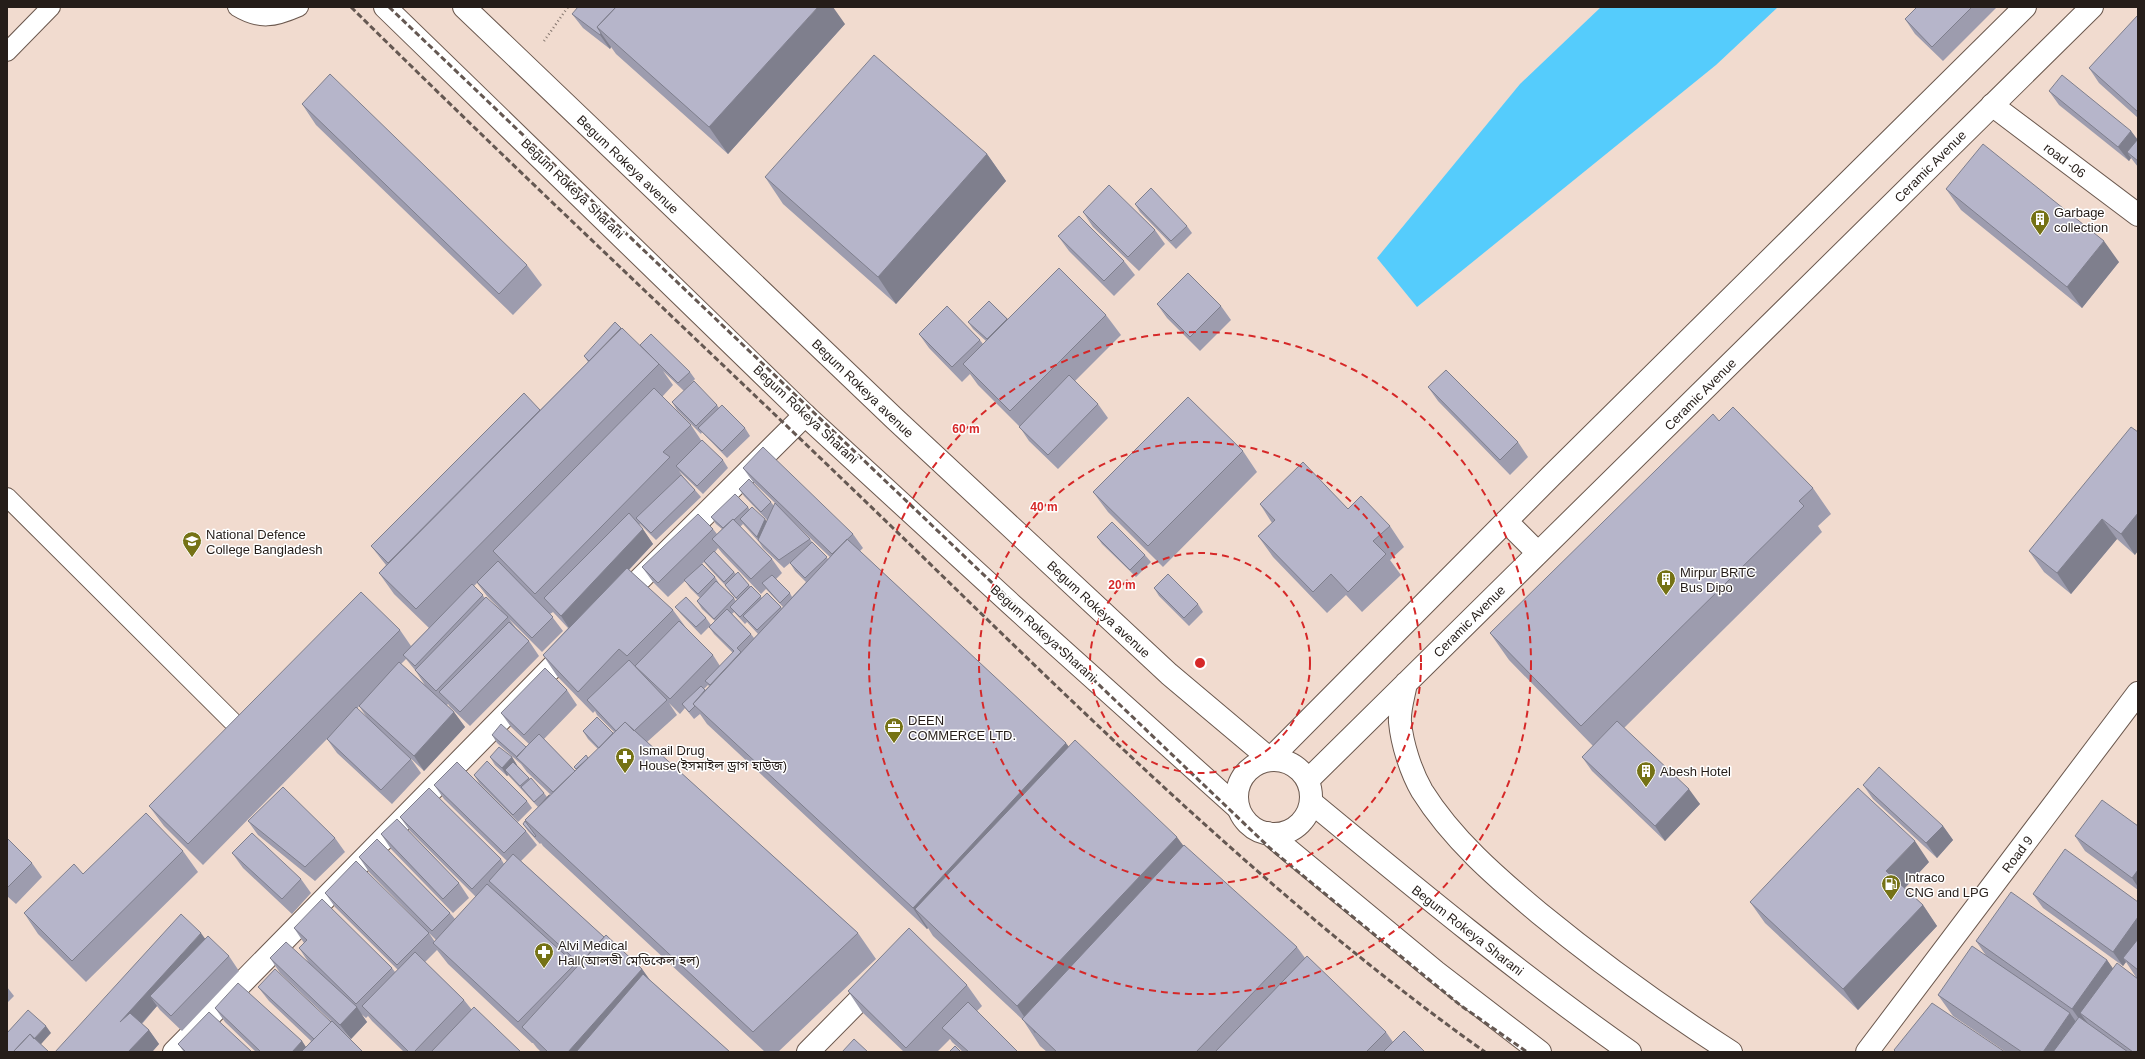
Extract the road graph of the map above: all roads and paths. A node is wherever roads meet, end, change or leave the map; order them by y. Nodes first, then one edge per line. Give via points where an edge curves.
1 (51, 7) edge
2 (237, 7) edge
3 (299, 7) edge
4 (385, 7) edge
5 (464, 7) edge
6 (2025, 7) edge
7 (2092, 7) edge
8 (7, 52) edge
9 (1992, 105) junction
10 (2138, 215) edge
11 (805, 414) junction
12 (7, 497) edge
13 (1506, 522) junction
14 (1538, 553) junction
15 (604, 615) edge
16 (587, 632) edge
17 (1406, 683) junction
18 (2138, 693) edge
19 (262, 718) edge
20 (1270, 759) junction
21 (1308, 780) junction
22 (1311, 802) junction
23 (1238, 808) junction
24 (1268, 833) junction
25 (894, 966) edge
26 (174, 1052) edge
27 (808, 1052) edge
28 (1540, 1052) edge
29 (1630, 1052) edge
30 (1731, 1052) edge
31 (1867, 1052) edge

1 - 8 lane
2 - 3 lane via 252,16 268,17
4 - 11 main road, Begum Rokeya Sharani
5 - 20 main road, Begum Rokeya avenue via 906,430 1169,674
6 - 13 main road
7 - 9 main road, Ceramic Avenue
9 - 10 main road, road -06
9 - 14 main road, Ceramic Avenue
11 - 15 main road
11 - 23 main road, Begum Rokeya Sharani
12 - 19 lane via 246,735
13 - 14 main road
13 - 20 main road
14 - 17 main road, Ceramic Avenue
16 - 26 main road
17 - 21 main road, Ceramic Avenue
17 - 30 main road via 1400,721 1407,754 1422,790 1450,829 1493,875 1574,942 1665,1010
18 - 31 main road, Road 9
20 - 21 main road via 1292,764
20 - 23 main road via 1259,762 1243,776 1236,797
21 - 22 main road
22 - 24 main road via 1308,813 1301,823 1280,834
22 - 29 main road, Begum Rokeya Sharani via 1471,933 1586,1022
23 - 24 main road via 1249,825
24 - 28 main road via 1436,972
25 - 27 main road

